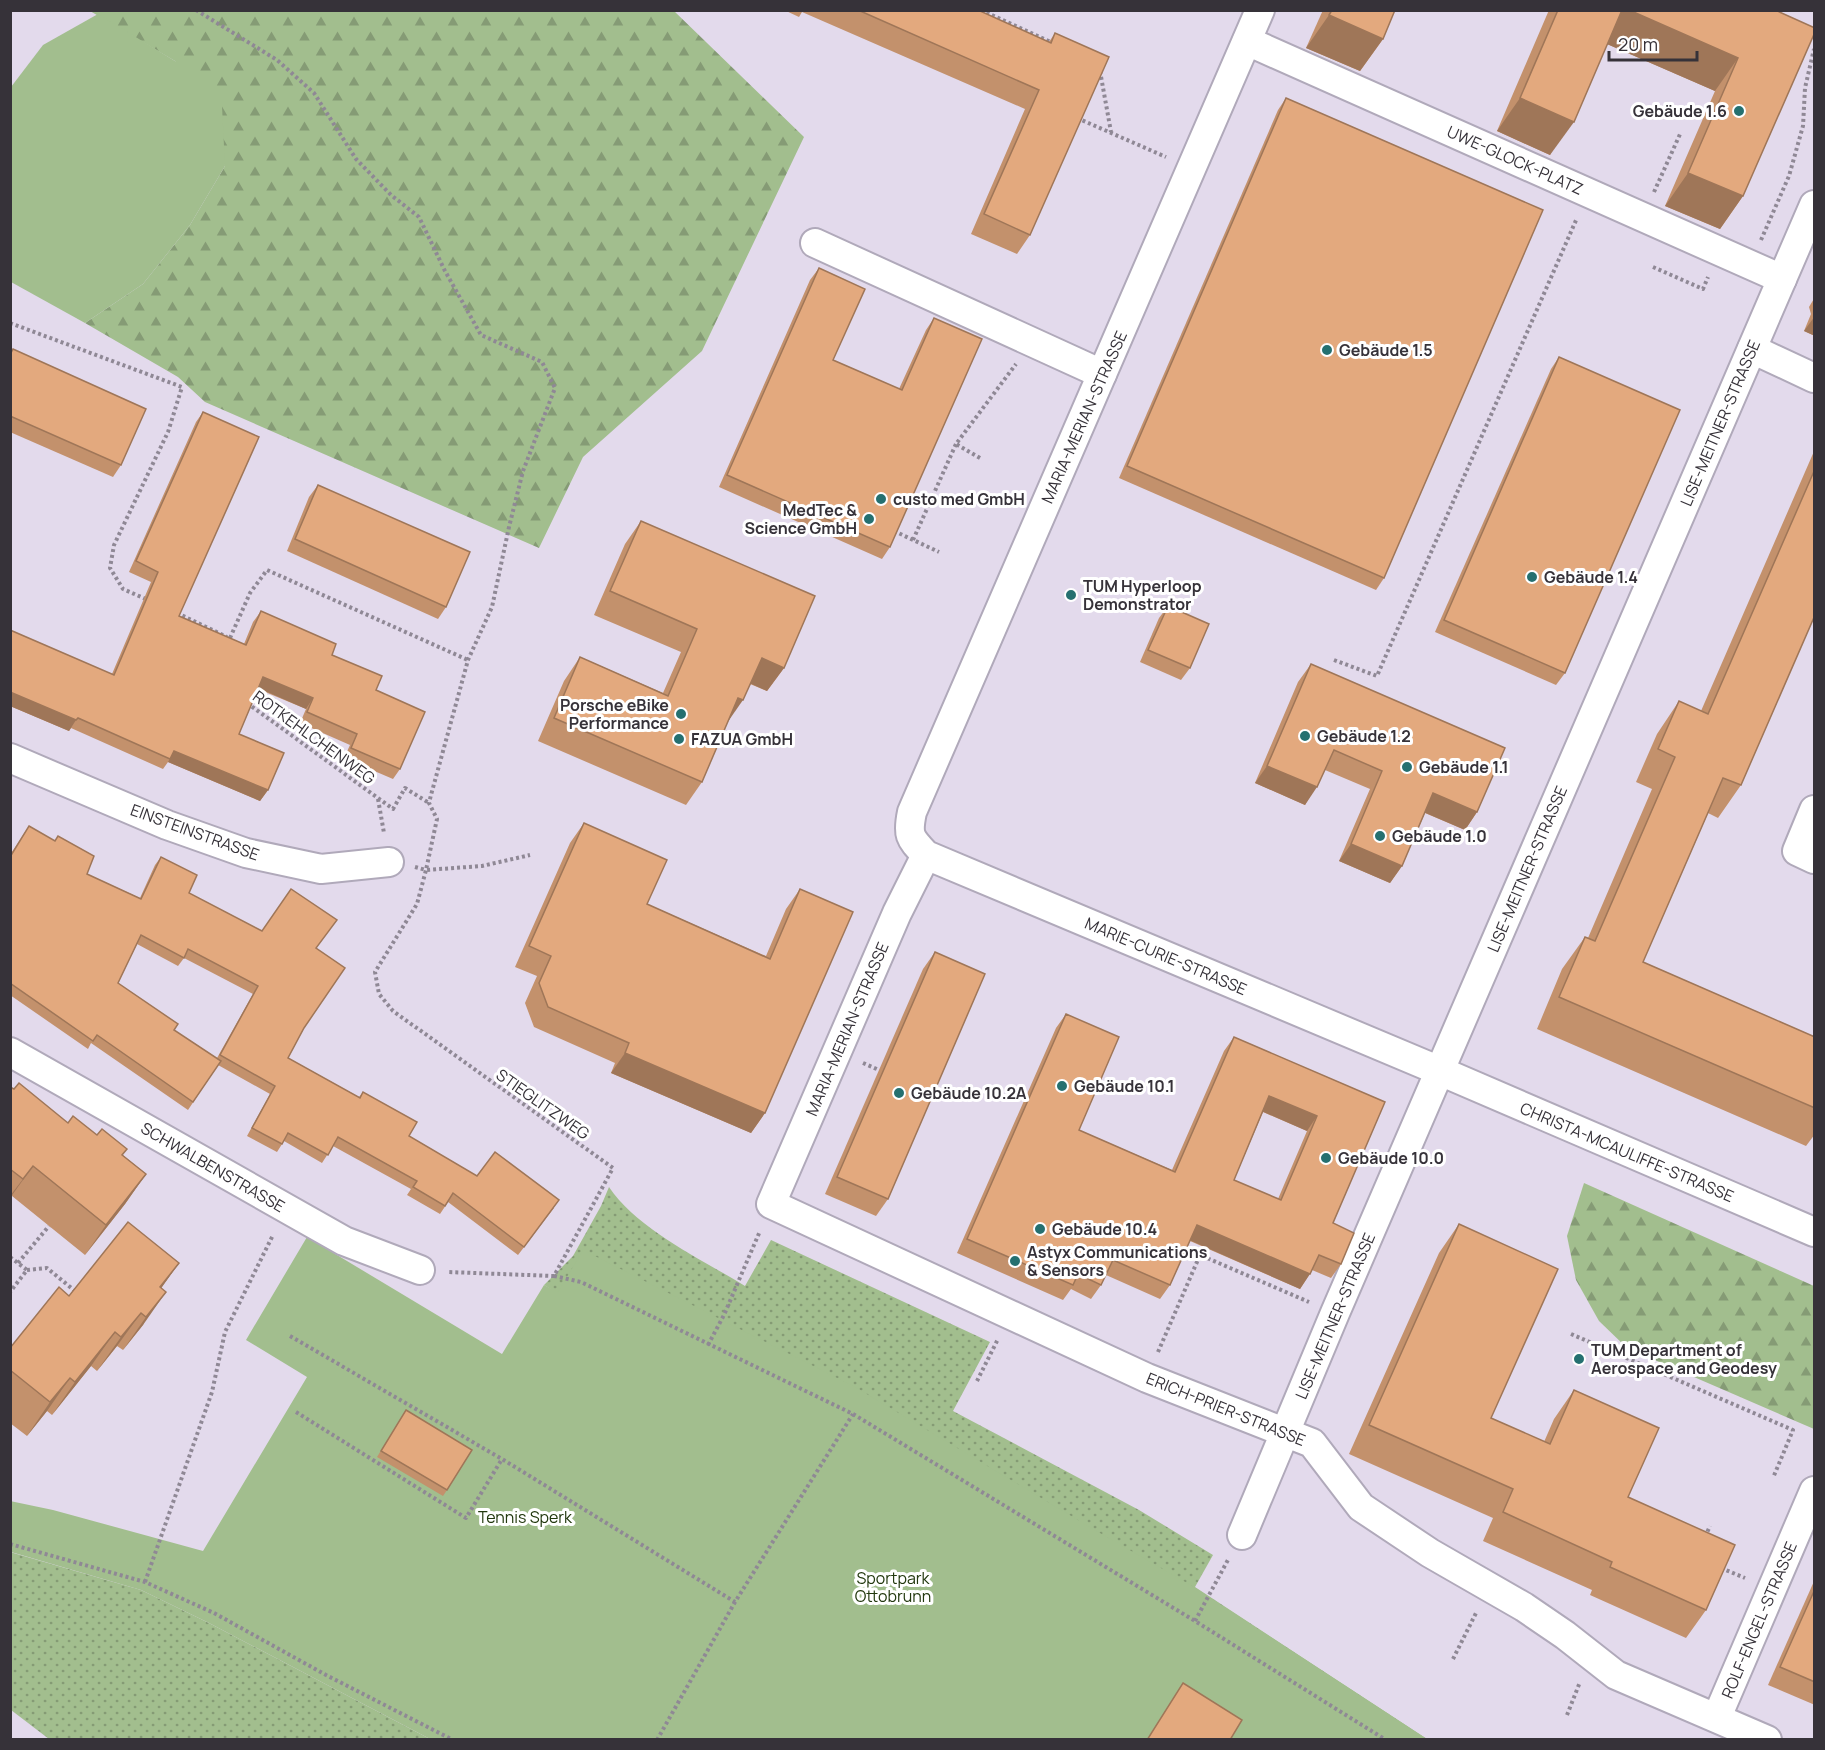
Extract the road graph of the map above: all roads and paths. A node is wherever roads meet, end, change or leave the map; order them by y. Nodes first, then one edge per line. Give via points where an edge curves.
1 (196, 10) edge
2 (981, 10) edge
3 (1260, 10) edge
4 (1247, 41) junction
5 (1057, 45) edge
6 (1815, 49) edge
7 (1095, 65) edge
8 (1077, 118) edge
9 (1111, 132) junction
10 (1681, 132) dead end
11 (1192, 168) junction
12 (1588, 192) junction
13 (1815, 205) edge
14 (1643, 217) junction
15 (815, 243) dead end
16 (1720, 251) junction
17 (1750, 265) junction
18 (1653, 267) dead end
19 (1782, 279) junction
20 (10, 323) edge
21 (1031, 342) junction
22 (1752, 350) junction
23 (1102, 374) junction
24 (1815, 378) edge
25 (956, 444) junction
26 (980, 458) dead end
27 (894, 531) edge
28 (913, 540) junction
29 (939, 552) dead end
30 (153, 603) edge
31 (173, 612) edge
32 (230, 638) junction
33 (226, 648) edge
34 (468, 660) junction
35 (1334, 660) dead end
36 (242, 700) edge
37 (10, 758) edge
38 (378, 799) junction
39 (429, 803) junction
40 (1815, 810) edge
41 (530, 855) dead end
42 (926, 855) junction
43 (1815, 859) edge
44 (400, 864) junction
45 (426, 870) junction
46 (10, 1052) edge
47 (1440, 1071) junction
48 (771, 1204) junction
49 (286, 1208) junction
50 (49, 1226) dead end
51 (1815, 1232) edge
52 (1179, 1245) edge
53 (1200, 1255) junction
54 (10, 1257) edge
55 (18, 1263) junction
56 (27, 1270) junction
57 (420, 1270) joint
58 (554, 1276) junction
59 (10, 1292) edge
60 (76, 1292) edge
61 (1335, 1313) junction
62 (1010, 1314) junction
63 (1571, 1334) dead end
64 (290, 1336) dead end
65 (708, 1345) junction
66 (1147, 1378) junction
67 (977, 1381) dead end
68 (296, 1412) dead end
69 (853, 1414) junction
70 (1286, 1433) junction
71 (502, 1459) junction
72 (1773, 1478) dead end
73 (1815, 1491) edge
74 (1710, 1526) dead end
75 (1242, 1535) joint
76 (10, 1544) edge
77 (1701, 1547) edge
78 (1714, 1565) edge
79 (1732, 1573) edge
80 (145, 1582) junction
81 (1489, 1587) junction
82 (735, 1602) junction
83 (1195, 1621) junction
84 (1453, 1659) dead end
85 (1717, 1717) junction
86 (453, 1740) edge
87 (657, 1740) edge
88 (1386, 1740) edge
89 (1767, 1740) edge

1 - 34 path via 277,60 314,93 356,159 419,217 481,335 542,362 555,388 523,471 492,607
2 - 5 path
3 - 4 street, MARIA-MERIAN-STRASSE
4 - 11 street, MARIA-MERIAN-STRASSE
4 - 12 street, UWE-GLOCK-PLATZ
6 - 17 path via 1805,88 1803,126 1789,176
7 - 9 path via 1100,71
8 - 9 path
9 - 11 path
10 - 14 path
11 - 23 street, MARIA-MERIAN-STRASSE
12 - 14 street, UWE-GLOCK-PLATZ
12 - 35 path via 1377,676
13 - 19 street, LISE-MEITNER-STRASSE
14 - 16 street, UWE-GLOCK-PLATZ
15 - 21 street
16 - 17 street, UWE-GLOCK-PLATZ
16 - 18 path via 1703,289
17 - 19 street, UWE-GLOCK-PLATZ
19 - 22 street, LISE-MEITNER-STRASSE
20 - 30 path via 182,387 168,432 114,545 110,568 123,589
21 - 23 street
21 - 25 path
22 - 24 street
22 - 47 street, LISE-MEITNER-STRASSE
23 - 42 street, MARIA-MERIAN-STRASSE via 912,812 911,839
25 - 26 path
25 - 28 path
27 - 28 path
28 - 29 path
31 - 32 path
32 - 33 path
32 - 34 path via 250,593 267,570
34 - 39 path
36 - 38 path, ROTKEHLCHENWEG
37 - 44 street, EINSTEINSTRASSE via 167,825 246,853 321,869
38 - 39 path, ROTKEHLCHENWEG via 393,809 405,788
38 - 44 path
39 - 45 path via 437,819
40 - 43 street via 1797,851
41 - 45 path via 482,866
42 - 47 street, MARIE-CURIE-STRASSE
42 - 48 street, MARIA-MERIAN-STRASSE
44 - 45 path
45 - 58 path, STIEGLITZWEG via 417,904 375,972 379,994 393,1011 612,1168
46 - 49 street, SCHWALBENSTRASSE
47 - 51 street, CHRISTA-MCAULIFFE-STRASSE
47 - 61 street, LISE-MEITNER-STRASSE
48 - 62 street, ERICH-PRIER-STRASSE
48 - 65 path
49 - 57 street, SCHWALBENSTRASSE via 344,1241
49 - 80 path via 225,1332 212,1392
50 - 55 path
52 - 53 path
53 - 61 path
53 - 66 path
54 - 55 path
55 - 56 path
56 - 59 path
56 - 60 path via 47,1268
57 - 58 path
58 - 65 path via 581,1282
61 - 70 street, LISE-MEITNER-STRASSE
62 - 66 street, ERICH-PRIER-STRASSE
62 - 67 path
63 - 72 path via 1793,1430
64 - 71 path
65 - 69 path
66 - 70 street, ERICH-PRIER-STRASSE
68 - 71 path via 466,1518
69 - 82 path
69 - 83 path
70 - 75 street, LISE-MEITNER-STRASSE
70 - 81 street, ERICH-PRIER-STRASSE via 1312,1443 1361,1508
71 - 82 path
73 - 85 street, ROLF-ENGEL-STRASSE
74 - 77 path
75 - 83 path
76 - 80 path
78 - 79 path
80 - 86 path via 214,1613
81 - 84 path
81 - 85 street, ERICH-PRIER-STRASSE via 1540,1618 1616,1675
82 - 87 path
83 - 88 path
85 - 89 street, ERICH-PRIER-STRASSE

